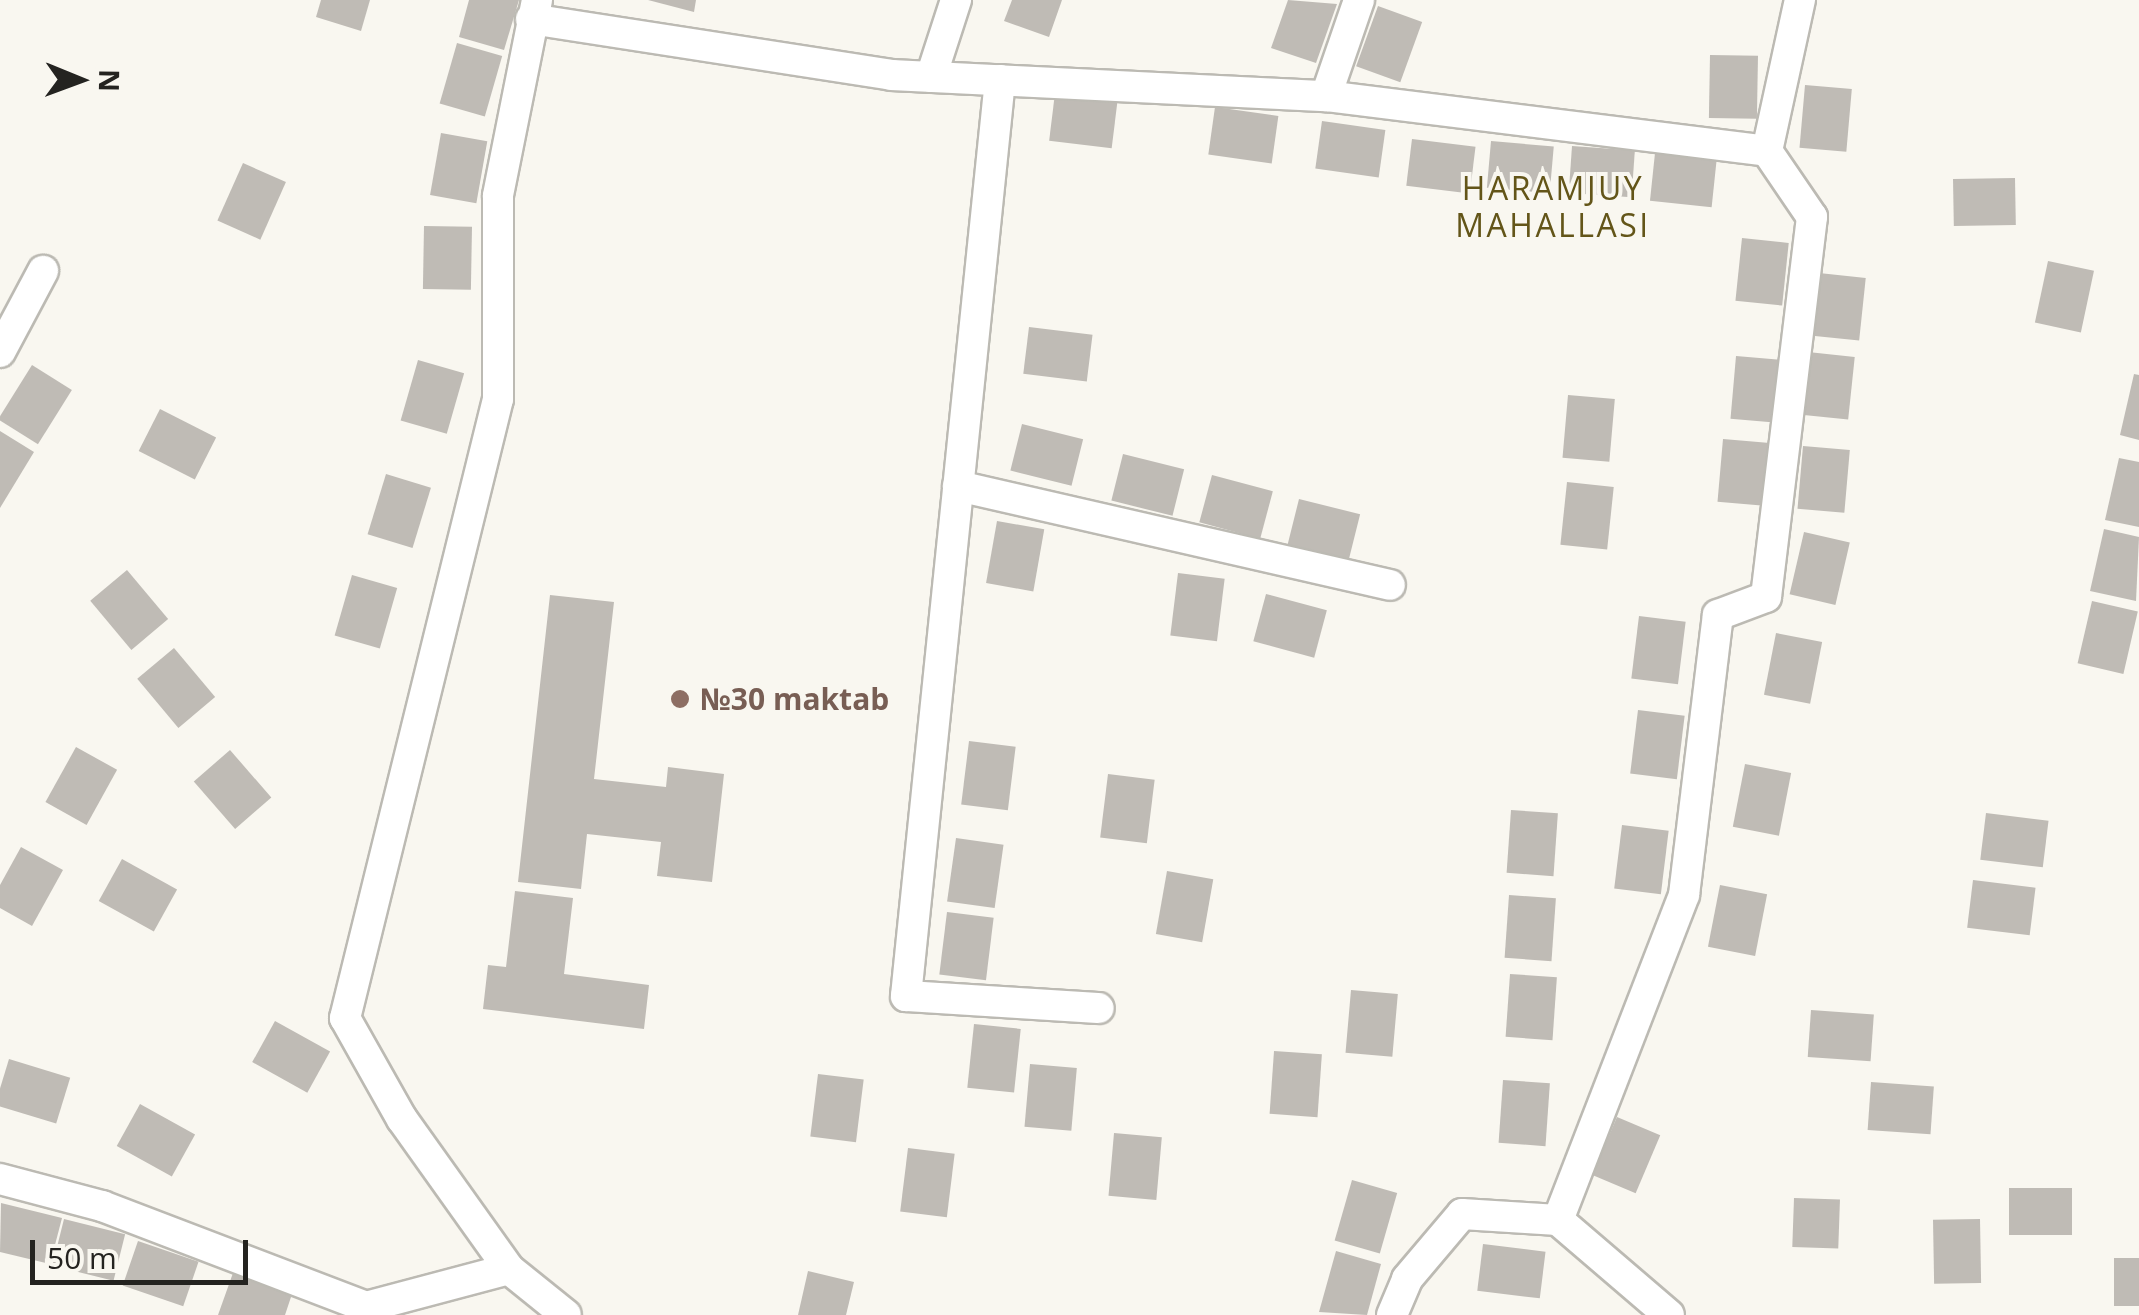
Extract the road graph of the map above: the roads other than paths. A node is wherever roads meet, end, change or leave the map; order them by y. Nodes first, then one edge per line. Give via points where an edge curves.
1 (956, 0) edge
2 (1358, 0) edge
3 (1800, 0) edge
4 (534, 10) edge
5 (931, 77) junction
6 (1000, 80) junction
7 (1326, 96) junction
8 (1767, 150) junction
9 (43, 271) dead end
10 (0, 352) edge
11 (958, 486) junction
12 (1390, 585) dead end
13 (1099, 1008) dead end
14 (0, 1179) edge
15 (1558, 1220) junction
16 (508, 1269) junction
17 (566, 1315) edge
18 (1392, 1315) edge
19 (1669, 1315) edge

1 - 5 street
2 - 7 street
3 - 8 street
4 - 5 street
4 - 16 street via 498,196 498,399 345,1018 402,1120
5 - 6 street
6 - 7 street
6 - 11 street
7 - 8 street
8 - 15 street via 1812,218 1766,597 1718,614 1684,895
9 - 10 street
11 - 12 street
11 - 13 street via 906,996
14 - 16 street via 102,1206 366,1307
15 - 18 street via 1462,1214 1407,1279
15 - 19 street
16 - 17 street

